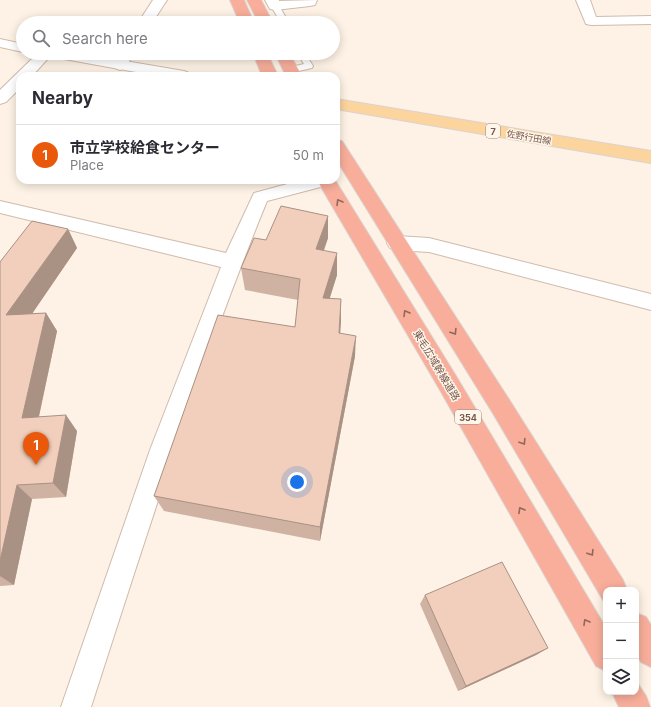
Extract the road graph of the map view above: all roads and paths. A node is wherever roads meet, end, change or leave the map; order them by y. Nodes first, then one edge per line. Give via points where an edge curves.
1 (160, 0) edge
2 (237, 0) edge
3 (254, 0) edge
4 (310, 0) edge
5 (583, 0) edge
6 (274, 3) edge
7 (150, 16) edge
8 (244, 16) edge
9 (262, 16) edge
10 (281, 16) edge
11 (651, 20) edge
12 (0, 43) edge
13 (16, 46) edge
14 (39, 60) edge
15 (127, 60) edge
16 (263, 60) edge
17 (286, 60) edge
18 (306, 60) edge
19 (26, 72) edge
20 (170, 72) edge
21 (268, 72) edge
22 (292, 72) edge
23 (294, 72) edge
24 (16, 82) edge
25 (0, 98) edge
26 (340, 105) edge
27 (340, 151) edge
28 (651, 157) edge
29 (310, 184) edge
30 (328, 184) edge
31 (0, 207) edge
32 (397, 243) junction
33 (231, 262) junction
34 (651, 302) edge
35 (611, 587) edge
36 (639, 632) edge
37 (603, 651) edge
38 (651, 652) edge
39 (629, 695) edge
40 (76, 707) edge
41 (635, 707) edge

1 - 7 street
2 - 8 highway
3 - 9 highway
4 - 6 street
5 - 11 street via 591,21
6 - 10 lane
12 - 13 street
14 - 19 street
15 - 20 street
16 - 21 highway
17 - 22 highway
18 - 23 lane via 309,66
24 - 25 street
26 - 28 main road, 佐野行田線 / 7
27 - 32 highway
29 - 33 street via 260,197
37 -> 30 highway, 東毛広域幹線道路 / 354 via 452,390
31 - 33 street
32 - 34 street via 429,245
32 -> 35 highway
33 - 40 street via 179,404
36 - 38 highway
39 - 41 highway

